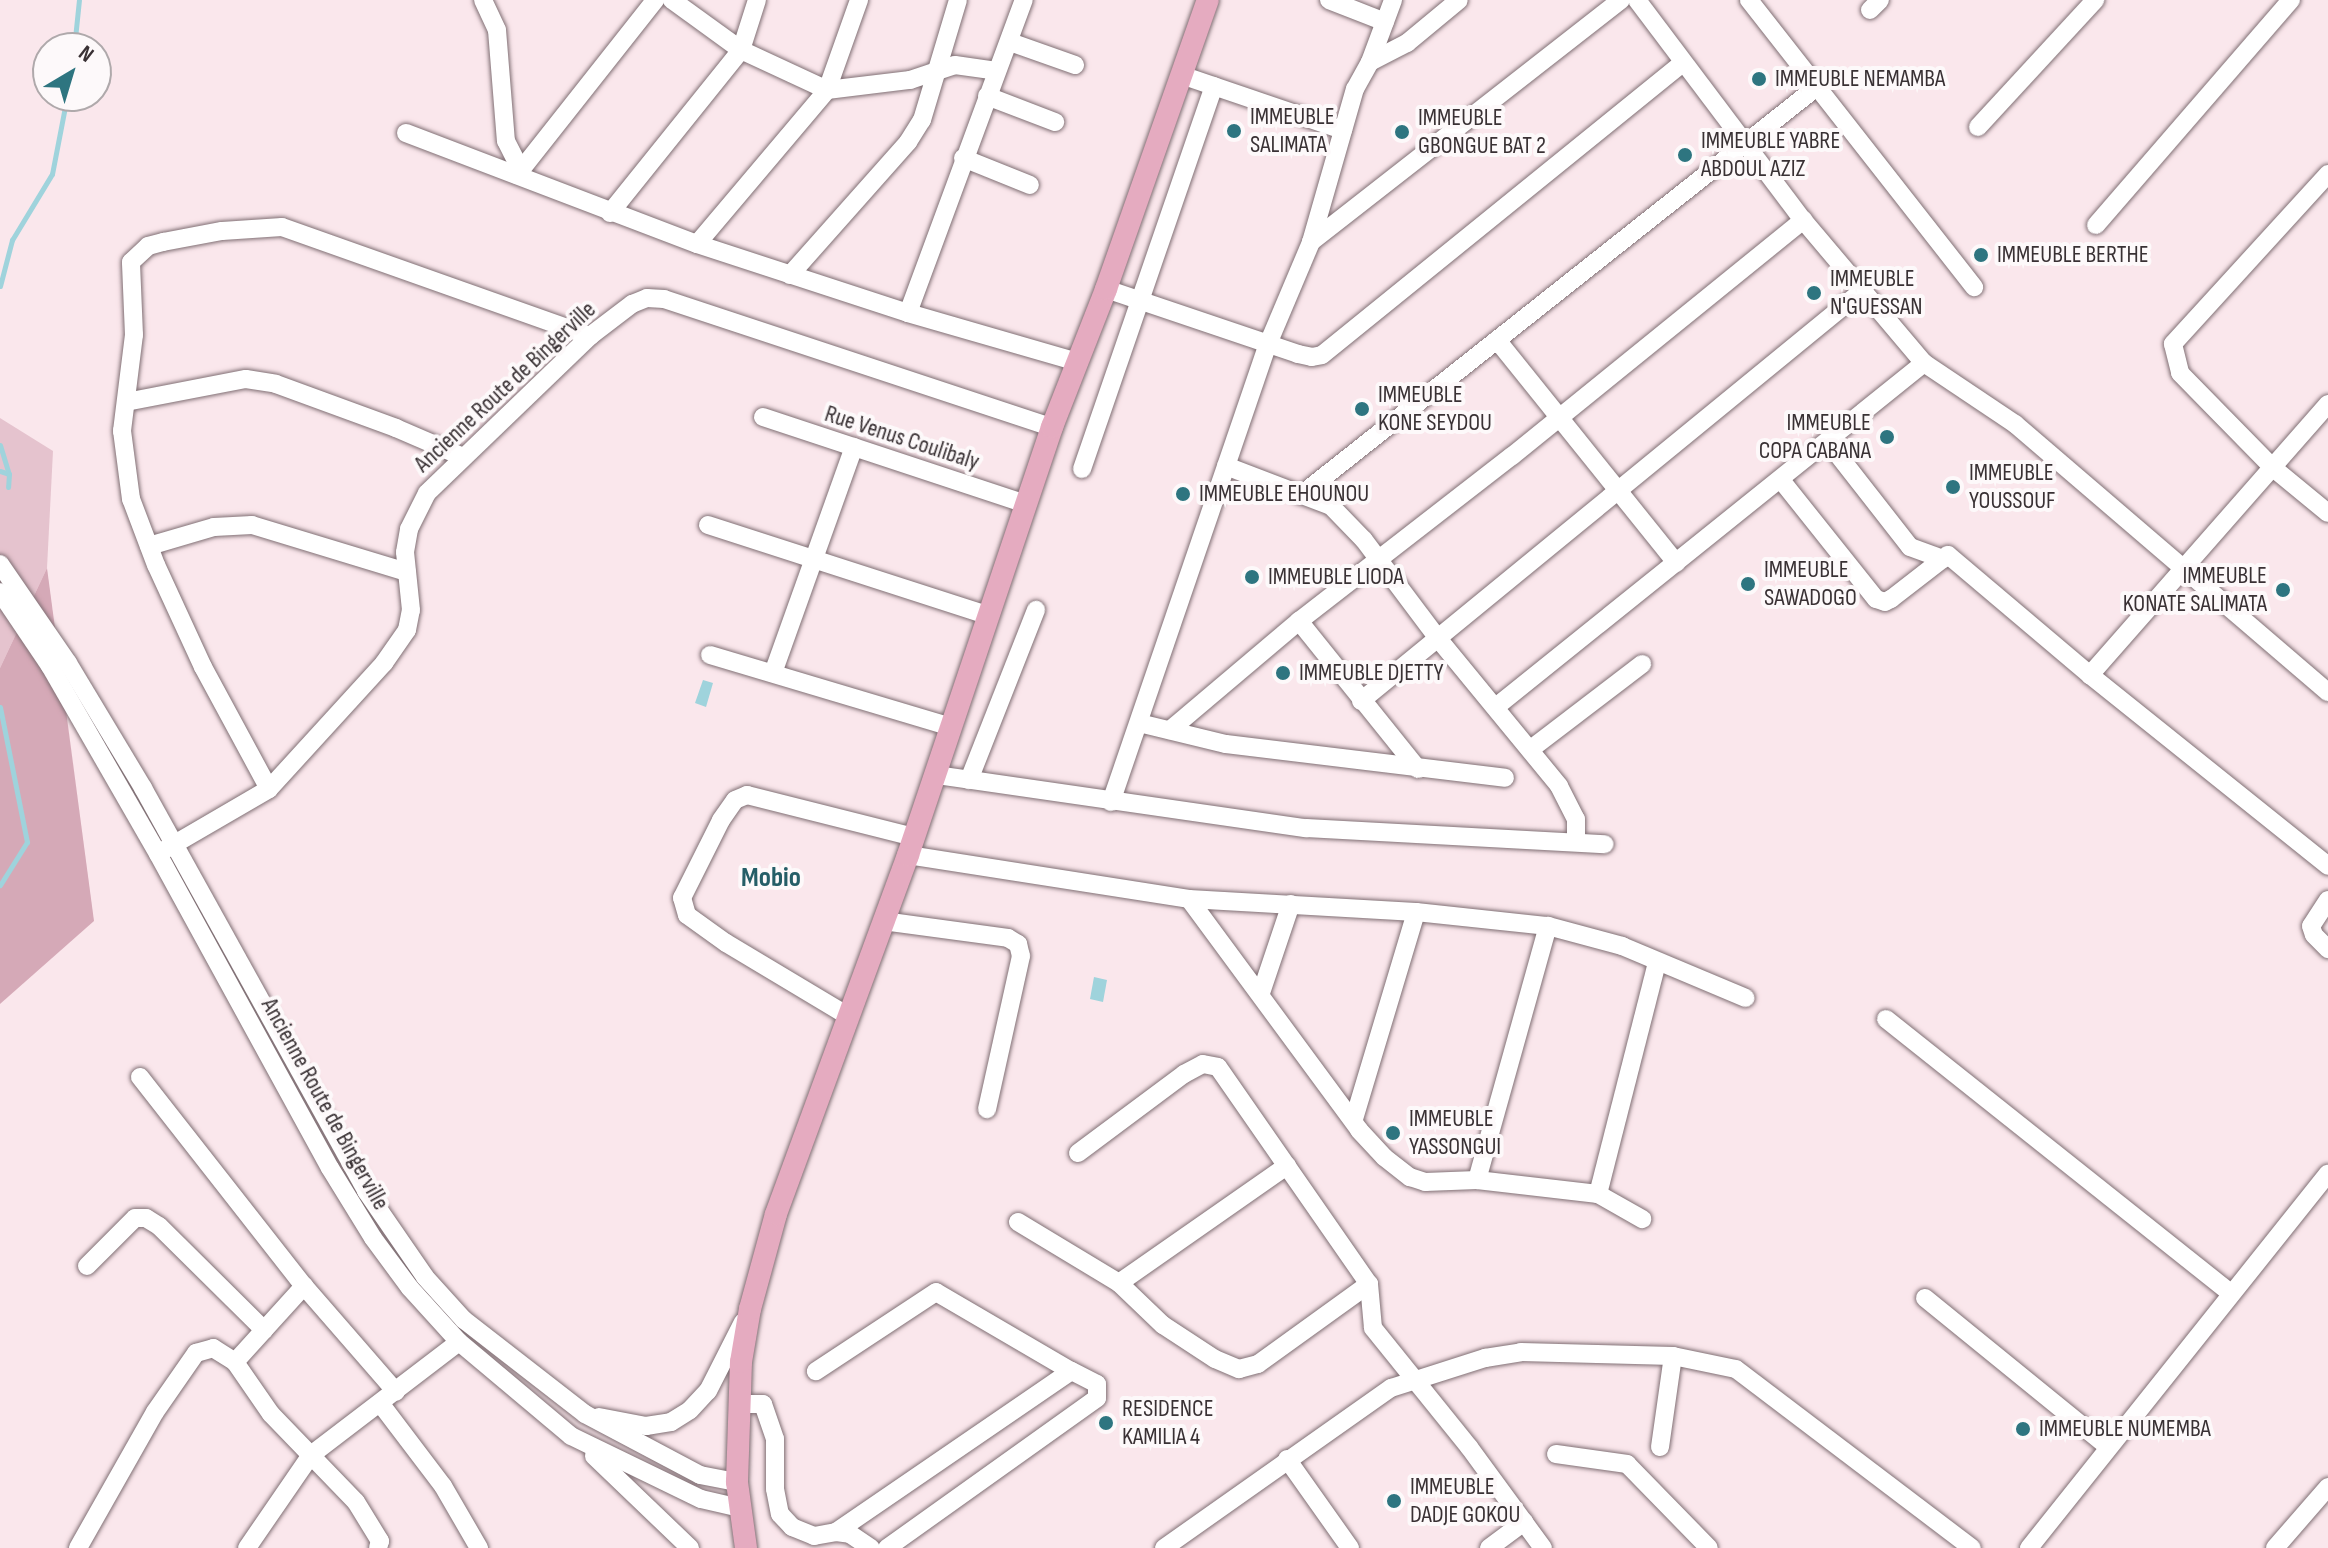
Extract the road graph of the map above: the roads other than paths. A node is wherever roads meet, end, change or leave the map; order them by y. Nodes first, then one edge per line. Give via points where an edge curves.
1 (483, 0) edge
2 (655, 0) edge
3 (672, 0) edge
4 (757, 0) edge
5 (859, 0) edge
6 (958, 0) edge
7 (1024, 0) edge
8 (1208, 0) edge
9 (1329, 0) edge
10 (1393, 0) edge
11 (1459, 0) edge
12 (1621, 0) edge
13 (1637, 0) edge
14 (1749, 0) edge
15 (2095, 0) edge
16 (2291, 0) edge
17 (1385, 22) junction
18 (1010, 42) junction
19 (741, 50) junction
20 (1370, 62) junction
21 (1682, 63) junction
22 (1075, 65) dead end
23 (997, 71) junction
24 (935, 74) junction
25 (1181, 75) junction
26 (1214, 86) junction
27 (1818, 86) junction
28 (827, 90) junction
29 (987, 96) junction
30 (1055, 122) dead end
31 (1978, 127) dead end
32 (1343, 130) junction
33 (406, 133) dead end
34 (1744, 143) junction
35 (963, 158) junction
36 (519, 172) junction
37 (2328, 174) edge
38 (1030, 185) dead end
39 (610, 213) junction
40 (1803, 220) junction
41 (2096, 225) dead end
42 (1311, 242) junction
43 (697, 244) junction
44 (790, 275) junction
45 (1974, 287) dead end
46 (1106, 289) junction
47 (1863, 290) junction
48 (1142, 300) junction
49 (908, 313) junction
50 (590, 336) junction
51 (1497, 340) junction
52 (1268, 344) junction
53 (1078, 362) junction
54 (1924, 363) junction
55 (126, 402) junction
56 (2328, 404) edge
57 (1559, 414) junction
58 (763, 417) dead end
59 (1052, 427) junction
60 (1828, 442) junction
61 (854, 447) junction
62 (463, 457) junction
63 (1226, 466) junction
64 (2272, 467) junction
65 (1082, 469) dead end
66 (1781, 480) junction
67 (1617, 491) junction
68 (1301, 495) junction
69 (1026, 504) junction
70 (2328, 513) edge
71 (708, 525) dead end
72 (149, 546) junction
73 (813, 559) junction
74 (1943, 559) junction
75 (1378, 562) junction
76 (1676, 563) junction
77 (0, 564) edge
78 (2182, 570) junction
79 (407, 572) junction
80 (0, 592) edge
81 (1036, 610) dead end
82 (989, 616) junction
83 (1299, 621) junction
84 (1436, 636) junction
85 (710, 655) dead end
86 (1642, 664) dead end
87 (773, 673) junction
88 (2090, 675) junction
89 (2328, 692) edge
90 (1361, 701) junction
91 (1497, 706) junction
92 (1139, 723) junction
93 (952, 727) junction
94 (1170, 730) junction
95 (1531, 749) junction
96 (1418, 769) junction
97 (936, 775) junction
98 (1505, 778) dead end
99 (969, 780) junction
100 (269, 789) junction
101 (1111, 802) junction
102 (1576, 841) junction
103 (175, 844) junction
104 (1605, 844) dead end
105 (911, 846) junction
106 (158, 854) junction
107 (2328, 866) edge
108 (1189, 899) junction
109 (2328, 900) edge
110 (1291, 904) junction
111 (1416, 912) junction
112 (883, 921) junction
113 (1548, 926) junction
114 (2328, 949) edge
115 (1657, 962) junction
116 (1261, 993) junction
117 (1746, 998) dead end
118 (848, 1016) junction
119 (1886, 1019) dead end
120 (140, 1077) dead end
121 (987, 1109) dead end
122 (1354, 1119) junction
123 (1078, 1153) dead end
124 (1287, 1166) junction
125 (2328, 1174) edge
126 (1477, 1180) junction
127 (1598, 1194) junction
128 (1642, 1219) dead end
129 (1018, 1222) dead end
130 (87, 1266) dead end
131 (1119, 1283) junction
132 (1369, 1284) junction
133 (304, 1286) junction
134 (2231, 1293) junction
135 (1925, 1298) dead end
136 (750, 1309) junction
137 (264, 1330) junction
138 (459, 1342) junction
139 (1673, 1356) junction
140 (235, 1362) junction
141 (816, 1371) dead end
142 (1071, 1371) junction
143 (1416, 1379) junction
144 (388, 1397) junction
145 (738, 1404) junction
146 (585, 1414) junction
147 (571, 1436) junction
148 (2107, 1446) junction
149 (1660, 1447) dead end
150 (1556, 1454) dead end
151 (311, 1455) junction
152 (1287, 1459) junction
153 (737, 1482) junction
154 (2328, 1487) edge
155 (739, 1508) junction
156 (1524, 1522) junction
157 (836, 1532) junction
158 (78, 1548) edge
159 (247, 1548) edge
160 (378, 1548) edge
161 (479, 1548) edge
162 (690, 1548) edge
163 (746, 1548) edge
164 (871, 1548) edge
165 (887, 1548) edge
166 (1164, 1548) edge
167 (1350, 1548) edge
168 (1489, 1548) edge
169 (1543, 1548) edge
170 (1709, 1548) edge
171 (1972, 1548) edge
172 (2029, 1548) edge
173 (2275, 1548) edge

1 - 36 street via 497,30 506,141
2 - 36 street
3 - 19 street
4 - 19 street
5 - 28 street
6 - 24 street
7 - 18 street
8 - 25 main road
9 - 17 street
10 - 17 street
11 - 20 street via 1407,43
12 - 42 street
13 - 21 street
14 - 27 street
15 - 31 street
16 - 41 street
17 - 20 street
18 - 22 street
18 - 23 street
19 - 28 street
19 - 39 street
20 - 32 street
21 - 34 street
21 - 52 street via 1322,355
23 - 24 street via 955,65
23 - 29 street
24 - 28 street
24 - 44 street via 922,120 908,142
25 - 26 street
25 - 46 main road
26 - 32 street
26 - 48 street
27 - 34 street
27 - 45 street
28 - 43 street
29 - 30 street
29 - 35 street
32 - 42 street
33 - 36 street
34 - 40 street
34 - 51 street
35 - 38 street
35 - 49 street
36 - 39 street
37 - 64 street via 2173,344 2180,373
39 - 43 street
40 - 47 street
40 - 57 street
42 - 52 street
43 - 44 street
44 - 49 street
46 - 48 street
46 - 53 main road
47 - 54 street
47 - 67 street
48 - 52 street
48 - 65 street
49 - 53 street
50 - 55 street via 304,232 282,227 222,231 148,246 131,262 134,335
50 - 59 street, Ancienne Route de Bingerville via 632,304 664,299
50 - 62 street, Ancienne Route de Bingerville
51 - 57 street
51 - 68 street
52 - 63 street
53 - 59 main road
54 - 60 street
54 - 78 street via 2015,424
55 - 62 street via 246,379 276,384
55 - 72 street via 122,431 131,499
56 - 64 street
57 - 67 street
57 - 75 street
58 - 61 street, Rue Venus Coulibaly
59 - 69 main road
60 - 66 street
60 - 74 street via 1910,547
61 - 69 street, Rue Venus Coulibaly
61 - 73 street
62 - 79 street, Ancienne Route de Bingerville via 427,493 409,529
63 - 68 street
63 - 92 street
64 - 70 street
64 - 78 street
66 - 74 street via 1880,602
66 - 76 street
67 - 76 street
67 - 84 street
68 - 75 street via 1331,506
69 - 82 main road
71 - 73 street
72 - 79 street via 214,527 252,525
72 - 100 street via 203,667
73 - 82 street
73 - 87 street
74 - 88 street via 1954,558
75 - 83 street
75 - 84 street
76 - 91 street
77 - 103 street, Ancienne Route de Bingerville via 68,663
78 - 88 street
78 - 89 street
79 - 100 street, Ancienne Route de Bingerville via 411,610 397,647
80 - 106 street, Ancienne Route de Bingerville via 50,666
81 - 99 street
82 - 93 main road
83 - 90 street
83 - 94 street
84 - 90 street
84 - 91 street
85 - 87 street
86 - 95 street
87 - 93 street
88 - 107 street
90 - 96 street
91 - 95 street
92 - 94 street
92 - 101 street
93 - 97 main road
94 - 96 street via 1226,744
95 - 102 street via 1571,803
96 - 98 street
97 - 99 street
97 - 105 main road
99 - 101 street
100 - 103 street, Ancienne Route de Bingerville
101 - 102 street via 1306,828
102 - 104 street
103 - 106 street
103 - 146 street, Ancienne Route de Bingerville via 393,1234 464,1320
105 - 108 street
105 - 112 main road
105 - 118 street via 747,795 735,800 721,820 682,898 687,915 726,943
106 - 138 street, Ancienne Route de Bingerville via 344,1192 410,1288
108 - 110 street
108 - 116 street
109 - 114 street via 2311,926
110 - 111 street
110 - 116 street
111 - 113 street
111 - 122 street
112 - 118 main road
112 - 121 street via 1008,938 1018,944 1021,956
113 - 115 street via 1582,932
113 - 126 street
115 - 117 street
115 - 127 street
116 - 122 street
118 - 136 main road via 776,1214
119 - 134 street
120 - 133 street
122 - 126 street via 1384,1157 1410,1177 1441,1183
123 - 124 street via 1203,1064 1218,1067
124 - 131 street
124 - 132 street
125 - 134 street
126 - 127 street
127 - 128 street
129 - 131 street
130 - 137 street via 135,1218 146,1218
131 - 132 street via 1163,1325 1239,1369 1258,1364
132 - 143 street via 1373,1328
133 - 137 street
133 - 144 street
134 - 148 street
135 - 148 street
136 - 145 main road
136 - 146 street via 717,1376 690,1410 671,1422 646,1426
137 - 140 street
138 - 144 street
138 - 147 street, Ancienne Route de Bingerville
139 - 143 street via 1502,1354
139 - 149 street
139 - 171 street via 1722,1364 1749,1377
140 - 151 street via 271,1414
140 - 158 street via 213,1348 196,1353 155,1412
141 - 142 street via 936,1292
142 - 157 street
142 - 165 street via 1097,1384 1097,1398
143 - 152 street via 1391,1388
143 - 156 street
144 - 151 street
144 - 161 street
145 - 153 main road
145 - 157 street via 763,1404 773,1427 780,1514 792,1527 814,1536
146 - 153 street, Ancienne Route de Bingerville via 700,1475
147 - 155 street, Ancienne Route de Bingerville via 701,1499
147 - 162 street
148 - 172 street
150 - 170 street via 1627,1464
151 - 159 street
151 - 160 street via 356,1502 380,1541
152 - 166 street
152 - 167 street
153 - 155 main road
154 - 173 street
155 - 163 main road
156 - 168 street
156 - 169 street
157 - 164 street via 850,1534

